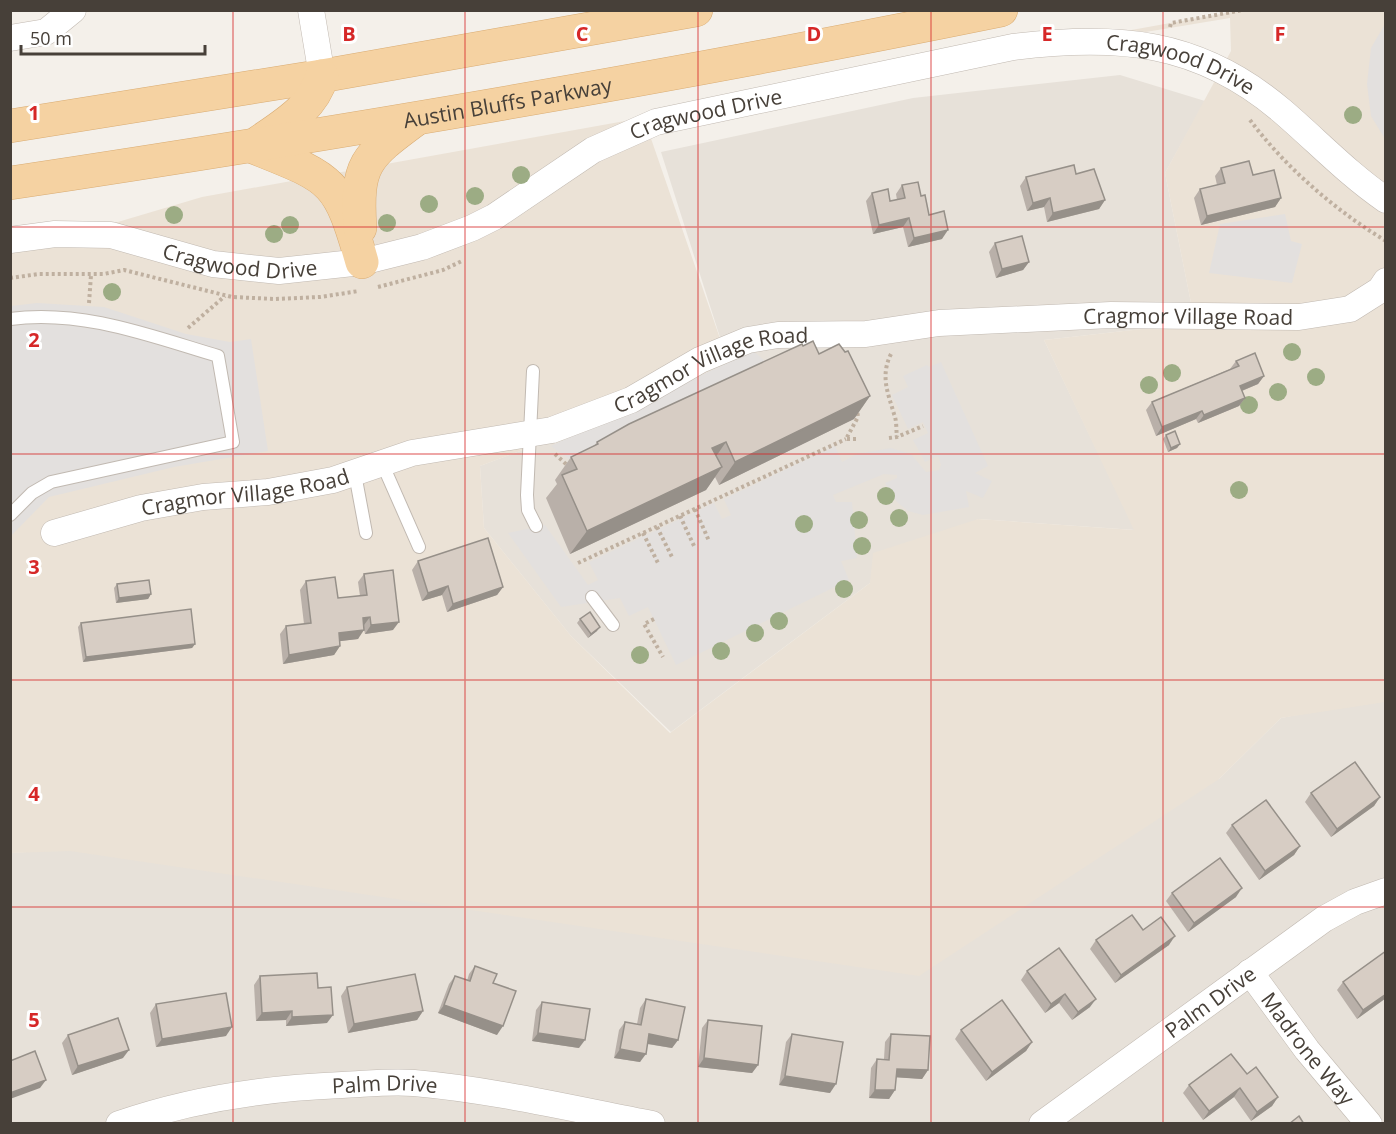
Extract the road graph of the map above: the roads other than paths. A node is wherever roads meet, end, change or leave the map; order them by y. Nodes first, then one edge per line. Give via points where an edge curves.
1 (73, 10) edge
2 (311, 10) edge
3 (696, 10) edge
4 (1001, 10) edge
5 (10, 38) edge
6 (322, 76) junction
7 (417, 118) junction
8 (10, 126) edge
9 (253, 147) junction
10 (10, 183) edge
11 (1386, 200) edge
12 (10, 240) edge
13 (362, 262) junction
14 (1384, 289) edge
15 (10, 318) edge
16 (533, 371) dead end
17 (539, 441) junction
18 (382, 463) junction
19 (355, 474) junction
20 (10, 515) edge
21 (536, 526) dead end
22 (54, 533) dead end
23 (366, 533) dead end
24 (419, 547) dead end
25 (592, 597) dead end
26 (613, 625) dead end
27 (1386, 891) edge
28 (1250, 972) junction
29 (119, 1124) edge
30 (652, 1124) edge
31 (1042, 1124) edge
32 (1369, 1124) edge

1 - 5 street via 46,32
2 - 6 street
3 - 6 main road
4 - 7 main road, Austin Bluffs Parkway via 646,80
6 - 8 main road
6 - 9 main road via 309,104
7 - 9 main road, Austin Bluffs Parkway
7 - 13 main road via 380,146 361,173 358,193
9 - 10 main road, Austin Bluffs Parkway
9 - 13 main road via 315,172 328,183 349,216
11 - 13 street, Cragwood Drive via 1269,100 1209,66 1161,48 1131,42 1066,40 1013,47 656,122 593,150 472,228 422,247
12 - 13 street, Cragwood Drive via 56,234 111,236 213,264 279,271
14 - 17 street, Cragmor Village Road via 1350,309 1299,317 1111,315 939,323 866,334 778,335 748,340 700,360 631,400 552,430
15 - 20 lane via 59,316 116,327 218,356 233,442 51,482 32,493
16 - 17 lane
17 - 18 street, Cragmor Village Road via 412,453
17 - 21 lane via 527,495 528,510
18 - 19 street, Cragmor Village Road
18 - 24 lane
19 - 22 street, Cragmor Village Road via 268,492 203,497 141,508
19 - 23 lane
25 - 26 lane
27 - 28 street, Palm Drive via 1324,919
28 - 31 street, Palm Drive
28 - 32 street, Madrone Way via 1307,1050
29 - 30 street, Palm Drive via 227,1095 402,1083 465,1090

